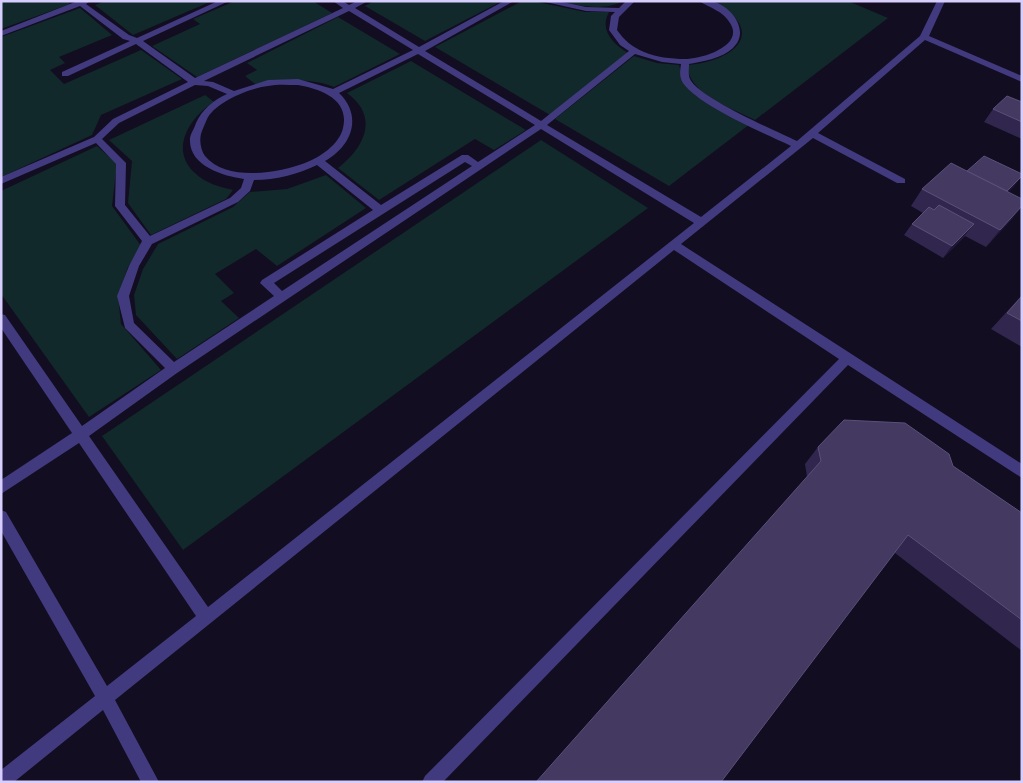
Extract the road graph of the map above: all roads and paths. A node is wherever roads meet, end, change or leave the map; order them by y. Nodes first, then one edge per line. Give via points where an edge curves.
1 (226, 1) edge
2 (337, 1) edge
3 (364, 1) edge
4 (510, 1) edge
5 (545, 1) edge
6 (631, 1) edge
7 (703, 1) edge
8 (941, 1) edge
9 (81, 2) edge
10 (349, 8) junction
11 (618, 10) junction
12 (1, 34) edge
13 (924, 37) junction
14 (137, 41) junction
15 (418, 51) junction
16 (634, 51) junction
17 (685, 63) junction
18 (65, 74) dead end
19 (1022, 79) edge
20 (194, 82) junction
21 (334, 92) junction
22 (234, 94) junction
23 (541, 125) junction
24 (812, 134) junction
25 (97, 139) junction
26 (798, 145) junction
27 (318, 160) junction
28 (479, 166) junction
29 (250, 176) junction
30 (1, 181) edge
31 (901, 181) dead end
32 (381, 211) junction
33 (701, 222) junction
34 (148, 241) junction
35 (674, 244) junction
36 (282, 297) junction
37 (1, 318) edge
38 (848, 357) junction
39 (173, 368) junction
40 (81, 434) junction
41 (1022, 472) edge
42 (1, 488) edge
43 (1, 517) edge
44 (206, 618) junction
45 (105, 698) junction
46 (1, 781) edge
47 (150, 782) edge
48 (431, 782) edge

1 - 14 lane
2 - 10 lane
3 - 10 lane
4 - 15 lane
5 - 11 lane via 586,9
6 - 11 lane
7 - 17 lane via 734,21 737,30 735,41 720,55
8 - 13 lane
9 - 12 lane
9 - 14 lane via 126,37
10 - 15 lane
10 - 20 lane
11 - 16 lane via 611,20 613,33
13 - 19 lane
13 - 24 lane
14 - 18 lane
14 - 20 lane
15 - 21 lane
15 - 23 lane
16 - 17 lane via 660,60
16 - 23 lane
17 - 26 lane via 684,75 688,84 697,91
20 - 22 lane via 210,84
20 - 25 lane via 116,121
21 - 22 lane via 298,82 268,83
21 - 27 lane via 346,106 350,123 334,151
22 - 29 lane via 205,114 194,137 200,156 218,169
23 - 28 lane
23 - 33 lane
24 - 26 lane
24 - 31 lane
25 - 30 lane
25 - 34 lane via 121,163 120,206
26 - 33 lane
27 - 29 lane via 309,166 274,176
27 - 32 lane
28 - 32 lane via 465,157
28 - 36 lane
29 - 34 lane via 246,189 234,200
32 - 36 lane via 266,283
33 - 35 lane
34 - 39 lane via 123,296 129,325
35 - 38 lane
35 - 44 lane
36 - 39 lane
37 - 40 lane
38 - 41 lane
38 - 48 lane
39 - 40 lane
40 - 42 lane
40 - 44 lane
43 - 45 lane
44 - 45 lane
45 - 46 lane
45 - 47 lane

